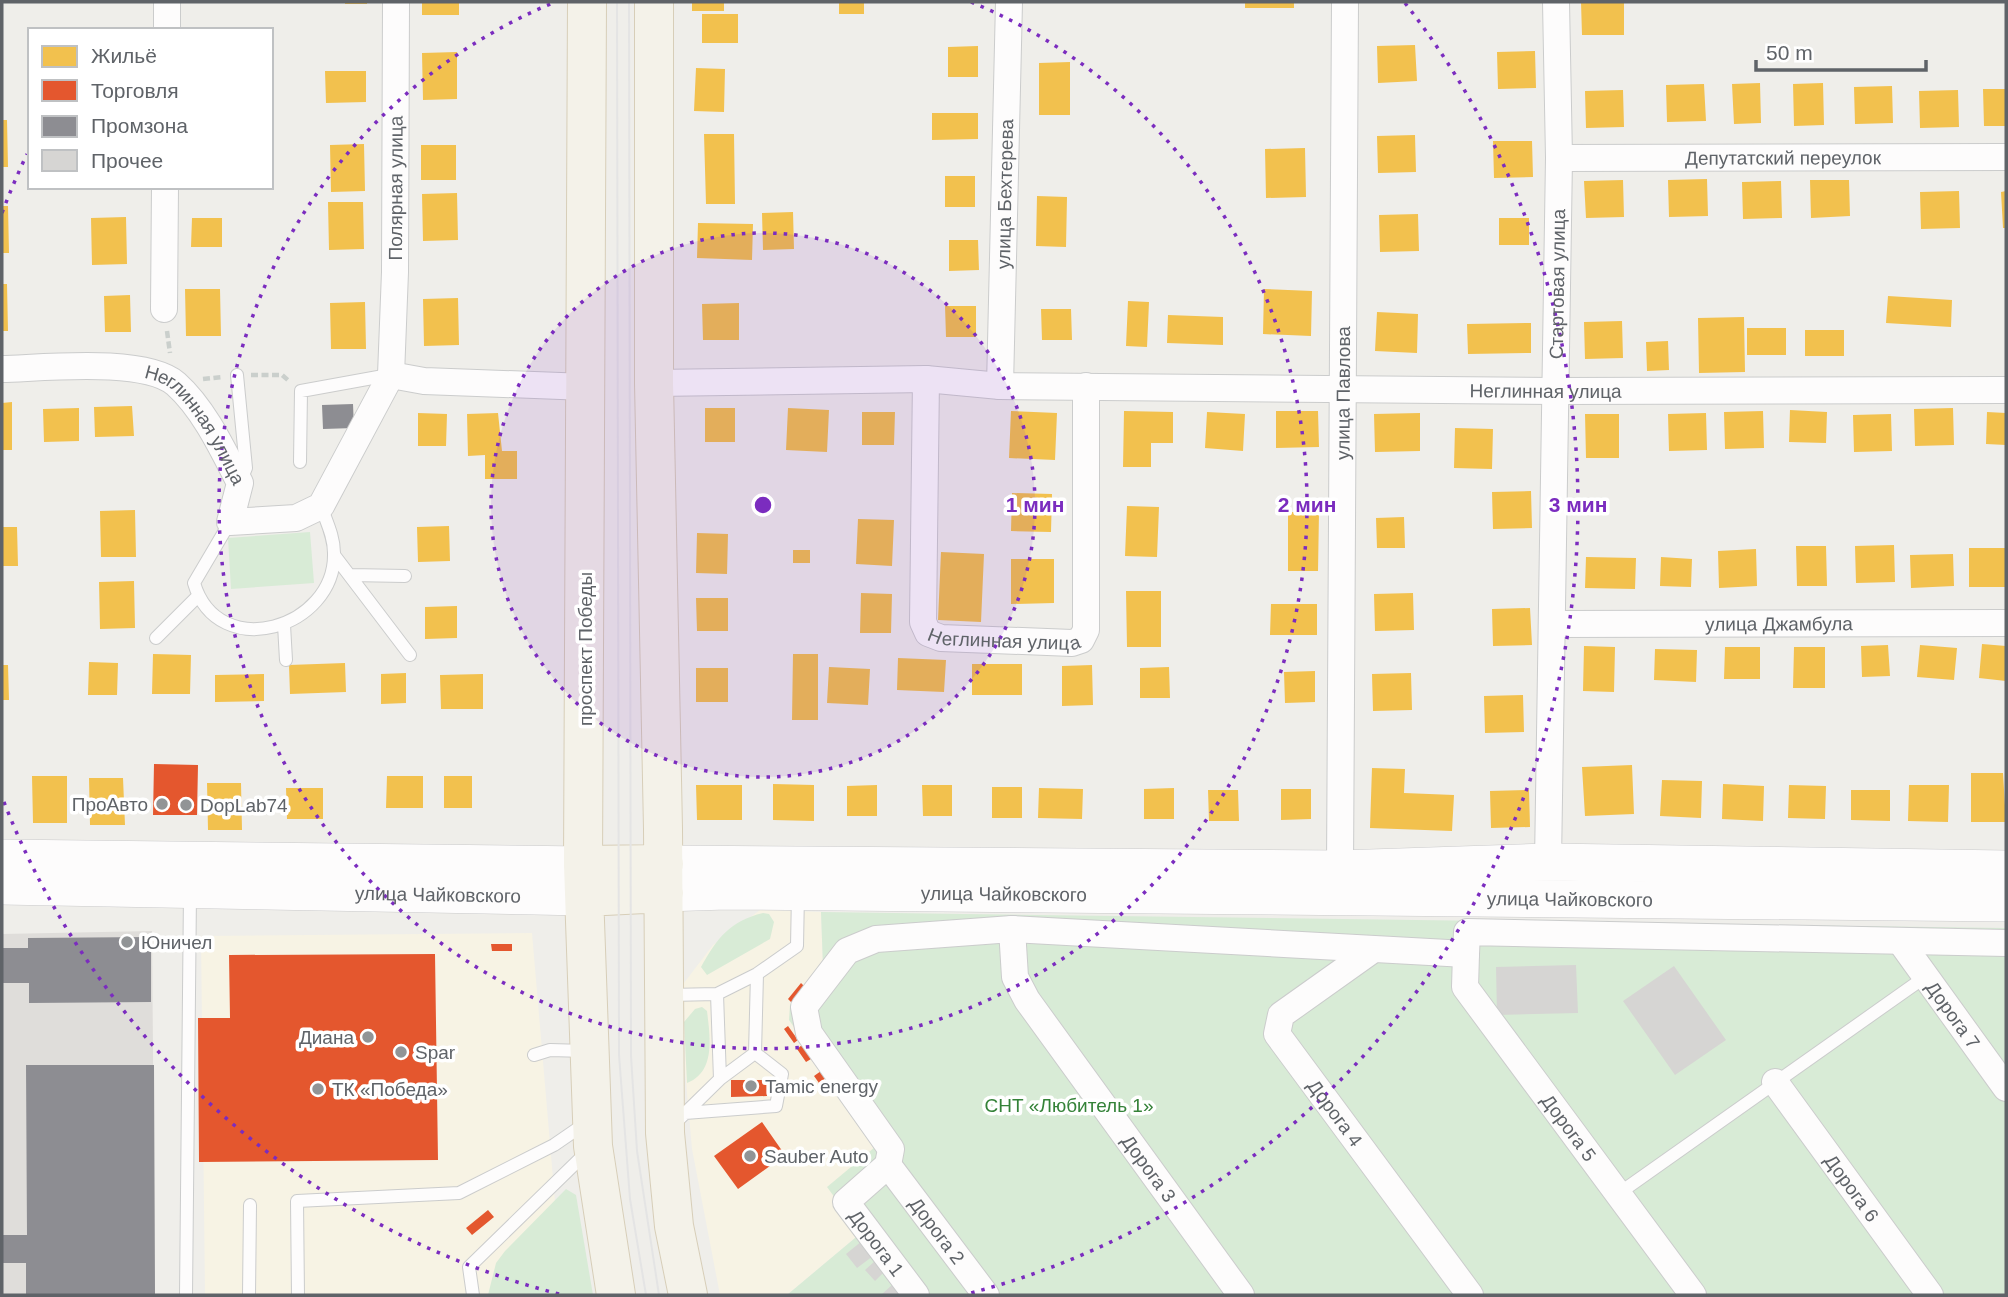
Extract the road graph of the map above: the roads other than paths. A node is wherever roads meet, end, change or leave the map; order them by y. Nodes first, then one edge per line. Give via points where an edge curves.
1 (167, 2) edge
2 (396, 2) edge
3 (587, 2) edge
4 (654, 2) edge
5 (1009, 2) edge
6 (1345, 2) edge
7 (1556, 2) edge
8 (167, 28) edge
9 (2006, 157) edge
10 (1559, 158) junction
11 (165, 189) edge
12 (164, 309) road end
13 (2, 369) edge
14 (237, 375) road end
15 (391, 375) junction
16 (926, 379) junction
17 (654, 383) junction
18 (1000, 386) junction
19 (1086, 386) junction
20 (587, 387) junction
21 (1344, 387) junction
22 (2006, 390) edge
23 (1556, 391) junction
24 (300, 461) dead end
25 (240, 483) junction
26 (321, 506) junction
27 (230, 522) junction
28 (334, 555) junction
29 (350, 575) junction
30 (405, 576) dead end
31 (198, 596) junction
32 (2006, 623) edge
33 (1553, 624) junction
34 (284, 625) junction
35 (156, 638) dead end
36 (410, 655) dead end
37 (286, 660) dead end
38 (2, 858) edge
39 (1548, 862) junction
40 (1340, 869) junction
41 (2006, 869) edge
42 (664, 878) junction
43 (584, 881) junction
44 (2, 886) edge
45 (190, 889) junction
46 (798, 892) junction
47 (2006, 903) edge
48 (1012, 929) junction
49 (1900, 941) junction
50 (2006, 943) edge
51 (1371, 951) junction
52 (1466, 954) junction
53 (757, 974) junction
54 (1926, 977) junction
55 (717, 994) junction
56 (665, 995) junction
57 (589, 1051) junction
58 (755, 1053) junction
59 (534, 1055) dead end
60 (720, 1079) junction
61 (1775, 1082) junction
62 (2006, 1088) edge
63 (675, 1123) junction
64 (592, 1133) junction
65 (888, 1165) junction
66 (1618, 1194) junction
67 (250, 1205) dead end
68 (186, 1295) edge
69 (249, 1295) edge
70 (298, 1295) edge
71 (473, 1295) edge
72 (616, 1295) edge
73 (688, 1295) edge
74 (916, 1295) edge
75 (986, 1295) edge
76 (1241, 1295) edge
77 (1470, 1295) edge
78 (1693, 1295) edge
79 (1930, 1295) edge

1 - 8 street
2 - 15 street, Полярная улица
3 - 20 main road, проспект Победы
4 - 17 main road
5 - 18 street, улица Бехтерева
6 - 21 street, улица Павлова
7 - 10 street, Стартовая улица
9 - 10 street, Депутатский переулок
10 - 23 street, Стартовая улица
11 - 12 street
13 - 25 street, Неглинная улица via 127,367 174,382 220,444
14 - 25 lane via 246,468
15 - 20 street via 424,381
15 - 24 lane via 301,391
15 - 26 street
16 - 17 street, Неглинная улица
16 - 18 street, Неглинная улица
16 - 19 street, Неглинная улица via 923,622 928,633 941,638 1081,640 1086,630
17 - 42 main road
18 - 19 street, Неглинная улица
19 - 21 street, Неглинная улица
20 - 43 main road, проспект Победы
21 - 23 street, Неглинная улица
21 - 40 street, улица Павлова
22 - 23 street, Неглинная улица
23 - 33 street, Стартовая улица
25 - 27 street, Неглинная улица
26 - 27 street, Неглинная улица via 296,518
26 - 28 lane
27 - 31 lane via 194,583
28 - 29 lane
28 - 34 lane via 325,587 300,615
29 - 30 lane
29 - 36 lane
31 - 34 lane via 216,618 229,625 248,629
31 - 35 lane
32 - 33 street, улица Джамбула
33 - 39 street, Стартовая улица
34 - 37 lane
38 - 43 main road, улица Чайковского
39 - 40 main road, улица Чайковского
39 - 41 main road, улица Чайковского
40 - 42 main road, улица Чайковского
42 - 43 main road, улица Чайковского
42 - 46 main road, улица Чайковского
42 - 56 main road
43 - 45 main road, улица Чайковского
43 - 57 main road, проспект Победы
44 - 45 main road, улица Чайковского
45 - 68 lane
46 - 47 main road, улица Чайковского
46 - 53 lane via 797,946
48 - 51 street
48 - 65 street via 876,939 847,951 804,1007 809,1033 891,1149
48 - 76 street, Дорога 3 via 1015,976 1027,1000
49 - 50 street
49 - 52 street via 1467,932
49 - 54 street, Дорога 7
51 - 52 street
51 - 77 street, Дорога 4 via 1281,1015 1277,1034
52 - 66 street, Дорога 5 via 1465,987
53 - 55 lane
53 - 58 lane
54 - 61 lane
54 - 62 street, Дорога 7
55 - 56 lane
55 - 60 lane
56 - 63 main road
57 - 59 lane via 550,1050
57 - 64 main road, проспект Победы
58 - 60 lane
58 - 63 lane via 782,1074 776,1106
60 - 63 lane
61 - 66 lane
61 - 79 street, Дорога 6
63 - 73 main road via 674,1226
64 - 70 lane via 554,1145 459,1193 297,1201
64 - 71 lane via 469,1267
64 - 72 main road, проспект Победы
65 - 74 street, Дорога 1 via 846,1202
65 - 75 street, Дорога 2
66 - 78 street, Дорога 5
67 - 69 lane

